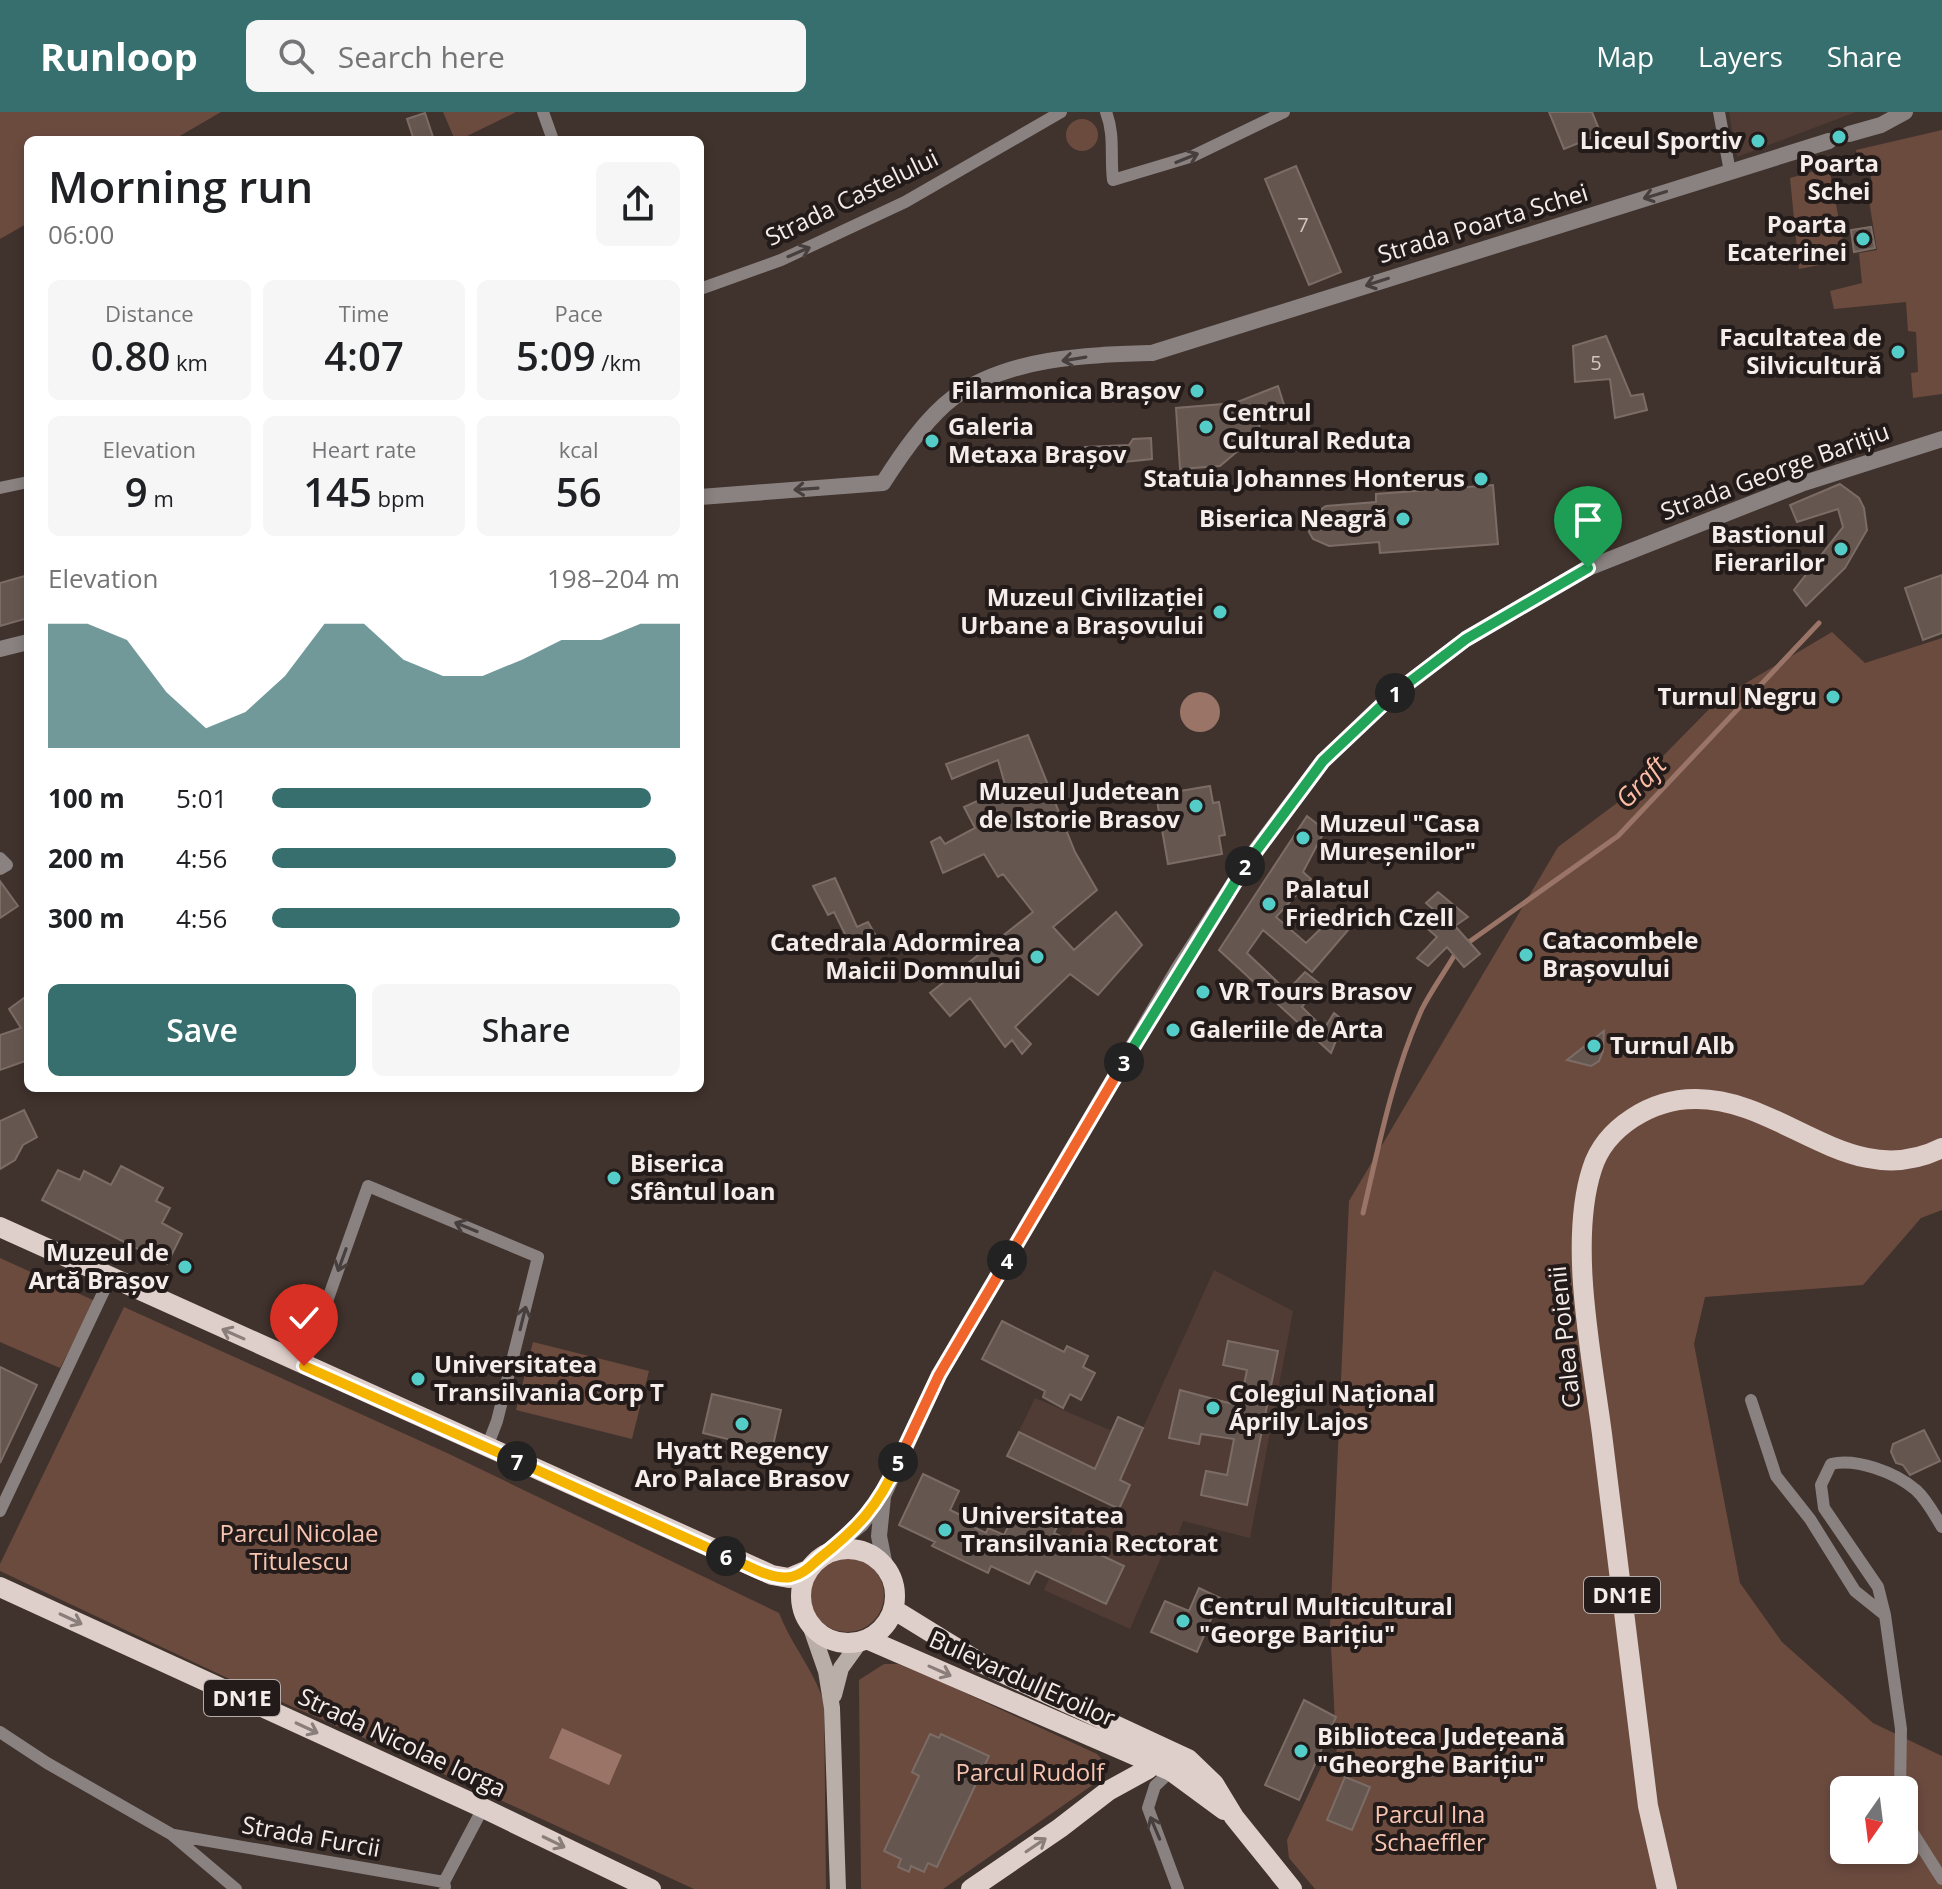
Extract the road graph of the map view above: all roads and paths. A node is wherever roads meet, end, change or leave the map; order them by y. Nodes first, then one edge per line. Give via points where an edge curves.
1 (543, 112) edge
2 (1061, 112) edge
3 (1106, 112) edge
4 (1284, 112) edge
5 (1719, 112) edge
6 (1905, 112) edge
7 (1849, 134) dead end
8 (552, 136) edge
9 (1829, 141) dead end
10 (1730, 172) junction
11 (704, 288) edge
12 (1942, 439) edge
13 (24, 483) edge
14 (0, 488) edge
15 (704, 497) edge
16 (24, 643) edge
17 (0, 649) edge
18 (1942, 1148) edge
19 (0, 1227) edge
20 (110, 1278) junction
21 (304, 1366) junction
22 (1751, 1400) dead end
23 (487, 1447) junction
24 (883, 1496) junction
25 (0, 1511) edge
26 (1942, 1527) edge
27 (815, 1563) junction
28 (885, 1566) junction
29 (0, 1587) edge
30 (893, 1609) junction
31 (1885, 1615) junction
32 (810, 1625) junction
33 (864, 1642) junction
34 (832, 1708) junction
35 (1124, 1729) junction
36 (0, 1732) edge
37 (1168, 1748) junction
38 (1122, 1752) junction
39 (1162, 1768) junction
40 (1900, 1776) edge
41 (1108, 1791) junction
42 (483, 1808) junction
43 (1234, 1817) junction
44 (171, 1834) junction
45 (1918, 1841) edge
46 (1942, 1879) edge
47 (444, 1886) edge
48 (236, 1889) edge
49 (651, 1889) edge
50 (838, 1889) edge
51 (971, 1889) edge
52 (1178, 1889) edge
53 (1292, 1889) edge
54 (1667, 1889) edge

1 - 8 street
11 -> 2 street, Strada Castelului via 781,260 896,207
3 -> 4 street via 1113,134 1113,180 1193,156
5 - 10 street
6 - 7 street
9 - 10 street, Strada Poarta Schei
10 -> 15 street, Strada Poarta Schei via 1152,353 1084,357 1016,368 985,379 931,419 883,483
12 - 24 street, Strada George Barițiu via 1801,484 1588,568 1466,639 1347,737 1288,804 1179,968 939,1375
13 - 14 street
16 - 17 street
18 - 54 main road, Calea Poienii / DN1E via 1902,1161 1861,1157 1734,1106 1694,1099 1629,1119 1600,1149 1592,1169 1584,1215 1585,1300 1648,1806
19 - 20 main road
21 -> 20 main road
20 - 25 street
21 - 23 main road
23 -> 21 street via 538,1257 368,1186
22 - 31 street via 1776,1476 1855,1591
23 - 27 main road via 772,1575 789,1578
24 - 27 street via 861,1524
24 - 28 street via 879,1536
26 - 31 street via 1914,1488 1873,1468 1847,1460 1831,1464 1824,1474 1824,1508 1878,1587
27 - 28 main road via 848,1548
27 - 32 main road via 800,1598
28 - 30 main road via 892,1579
29 -> 42 main road, Strada Nicolae Iorga / DN1E
30 - 33 main road via 883,1629
30 - 35 main road, Bulevardul Eroilor via 979,1662
31 - 40 street via 1901,1729
32 - 33 main road via 832,1641
32 - 34 main road
33 - 34 main road via 836,1679
33 -> 38 main road, Bulevardul Eroilor
34 - 50 main road
35 - 37 main road, Bulevardul Eroilor
35 - 38 main road
36 - 44 street
37 - 39 main road
37 - 43 main road, Bulevardul Eroilor via 1201,1769
38 - 39 main road, Bulevardul Eroilor
38 - 41 main road
39 - 41 main road
39 - 43 main road, Bulevardul Eroilor
52 -> 39 street via 1148,1808
51 -> 41 main road
42 - 47 street, Strada Furcii
42 -> 49 main road, Strada Nicolae Iorga / DN1E
43 - 53 main road
44 - 47 street, Strada Furcii
44 - 48 street
45 - 46 street

